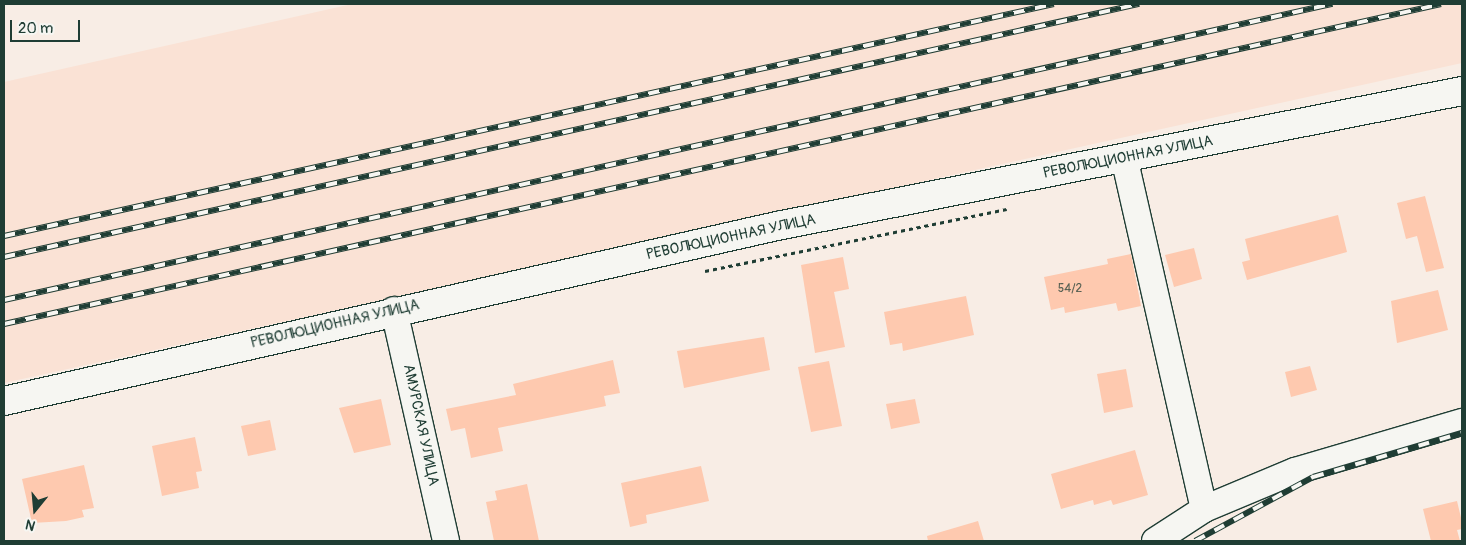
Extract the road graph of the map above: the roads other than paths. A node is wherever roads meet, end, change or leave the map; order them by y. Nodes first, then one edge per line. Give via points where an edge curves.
1 (1462, 92) edge
2 (1124, 157) junction
3 (394, 310) junction
4 (4, 401) edge
5 (1462, 422) edge
6 (1204, 509) junction
7 (446, 541) edge
8 (1155, 541) edge

1 - 2 main road, РЕВОЛЮЦИОННАЯ УЛИЦА
2 - 3 main road, РЕВОЛЮЦИОННАЯ УЛИЦА via 767,228
2 - 6 street
3 - 4 main road, РЕВОЛЮЦИОННАЯ УЛИЦА
3 - 7 street, АМУРСКАЯ УЛИЦА
5 - 6 street via 1346,453
6 - 8 street

